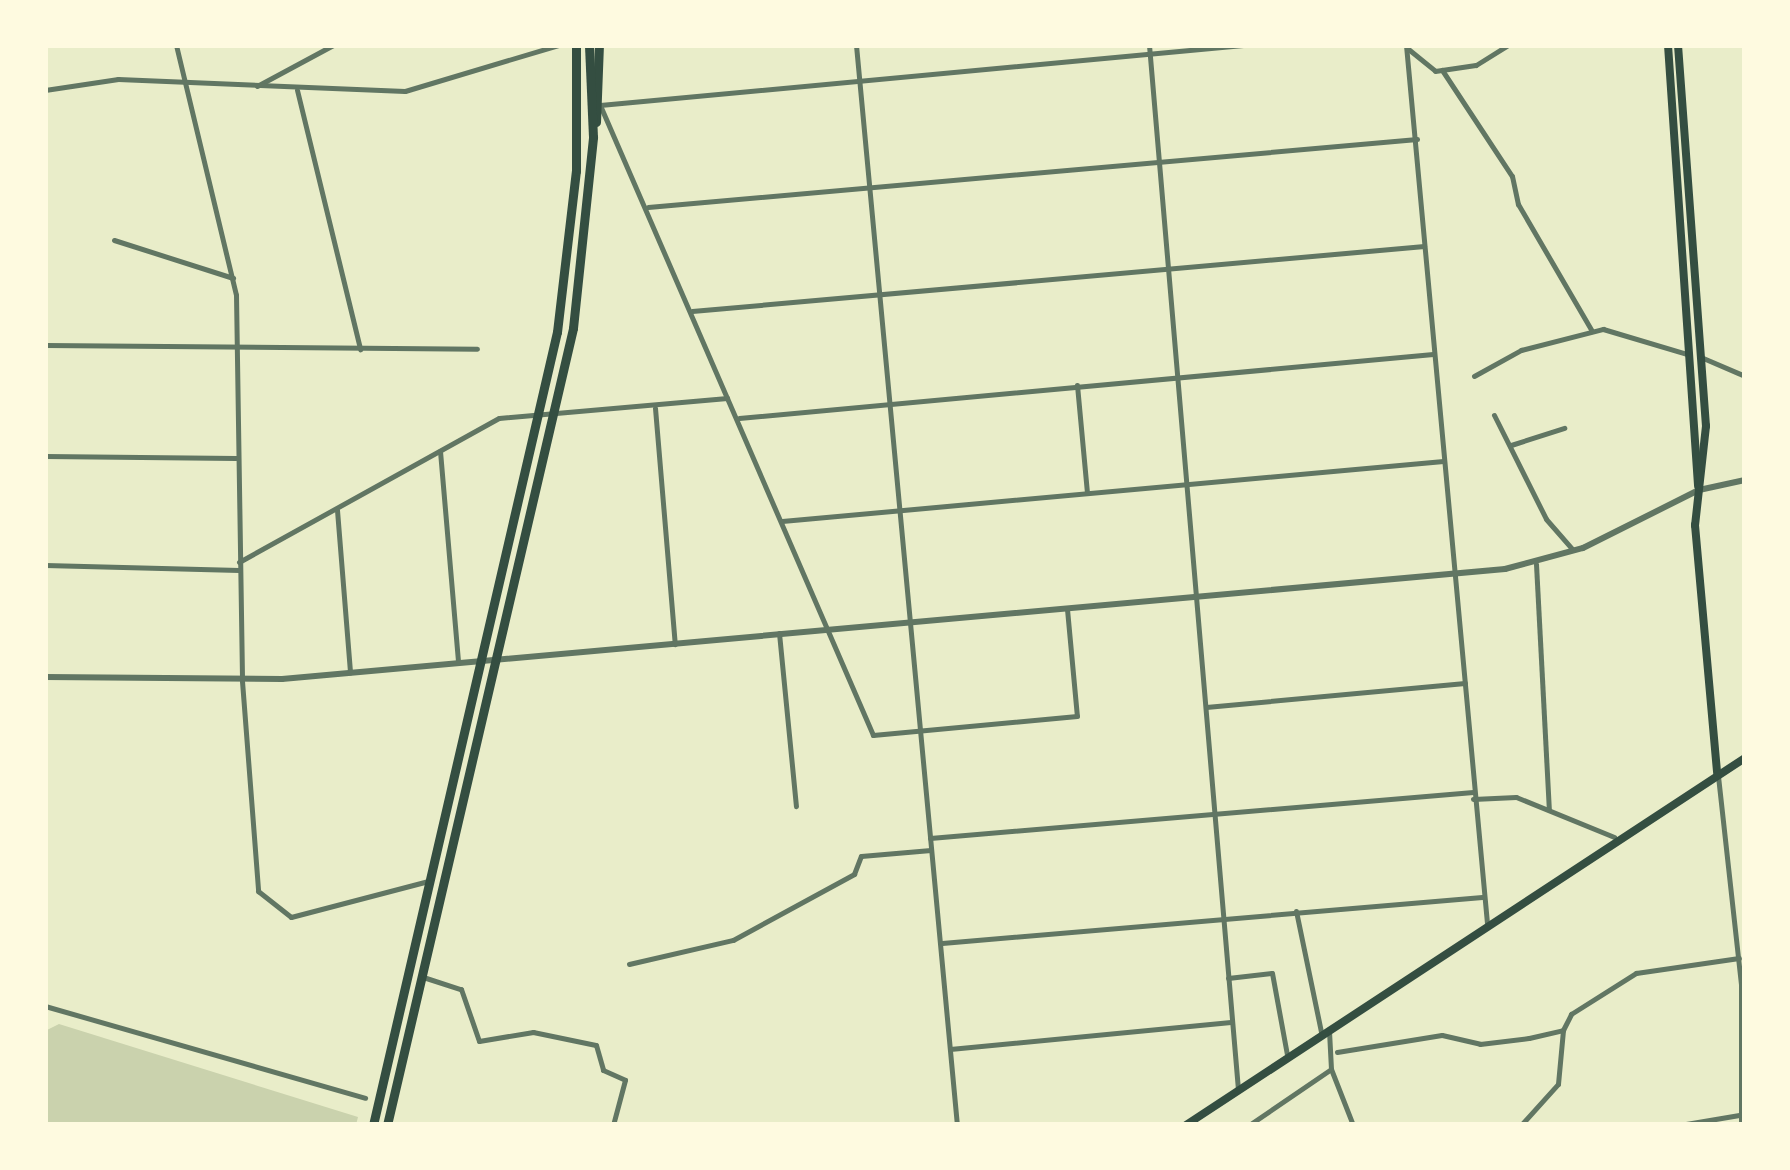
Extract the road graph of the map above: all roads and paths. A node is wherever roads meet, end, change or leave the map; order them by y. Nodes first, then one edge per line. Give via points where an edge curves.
1 (176, 45) edge
2 (333, 45) edge
3 (558, 45) edge
4 (576, 45) edge
5 (589, 45) edge
6 (599, 45) edge
7 (856, 45) edge
8 (1243, 45) edge
9 (1508, 45) edge
10 (1668, 45) edge
11 (1678, 45) edge
12 (1407, 46) edge
13 (1149, 49) edge
14 (1442, 70) junction
15 (859, 78) junction
16 (186, 86) junction
17 (255, 87) junction
18 (45, 90) edge
19 (297, 90) junction
20 (600, 105) junction
21 (593, 137) junction
22 (1416, 139) junction
23 (1158, 158) junction
24 (868, 184) junction
25 (646, 208) junction
26 (114, 240) dead end
27 (1424, 246) junction
28 (1166, 268) junction
29 (233, 278) junction
30 (878, 294) junction
31 (692, 311) junction
32 (1592, 331) junction
33 (45, 345) edge
34 (237, 348) junction
35 (477, 349) dead end
36 (360, 350) junction
37 (1433, 354) junction
38 (1690, 355) junction
39 (1703, 358) junction
40 (1474, 376) dead end
41 (1745, 376) edge
42 (1177, 377) junction
43 (1077, 385) junction
44 (728, 398) junction
45 (889, 404) junction
46 (655, 408) junction
47 (1494, 415) dead end
48 (555, 418) junction
49 (737, 418) junction
50 (539, 419) junction
51 (1564, 428) dead end
52 (1511, 445) junction
53 (440, 451) junction
54 (45, 456) edge
55 (236, 458) junction
56 (1443, 460) junction
57 (1745, 480) edge
58 (1186, 483) junction
59 (1699, 490) junction
60 (1087, 492) junction
61 (337, 510) junction
62 (899, 511) junction
63 (782, 521) junction
64 (1574, 551) junction
65 (239, 562) junction
66 (1536, 564) junction
67 (45, 565) edge
68 (239, 570) junction
69 (1455, 574) junction
70 (1197, 597) junction
71 (1066, 609) junction
72 (908, 623) junction
73 (827, 628) junction
74 (779, 633) junction
75 (675, 644) junction
76 (458, 662) junction
77 (497, 662) junction
78 (482, 663) junction
79 (350, 672) junction
80 (45, 677) edge
81 (242, 681) junction
82 (1464, 683) junction
83 (1206, 707) junction
84 (918, 731) junction
85 (1745, 758) edge
86 (1717, 773) junction
87 (1473, 796) junction
88 (796, 806) dead end
89 (1215, 810) junction
90 (1549, 810) junction
91 (1614, 837) junction
92 (930, 838) junction
93 (931, 850) junction
94 (431, 881) junction
95 (1482, 897) junction
96 (1296, 911) junction
97 (1223, 917) junction
98 (1487, 923) junction
99 (941, 943) junction
100 (1739, 958) junction
101 (630, 964) dead end
102 (422, 977) junction
103 (1228, 978) junction
104 (45, 1006) edge
105 (1232, 1022) junction
106 (1324, 1030) junction
107 (1563, 1030) junction
108 (950, 1050) junction
109 (1337, 1052) junction
110 (1287, 1055) junction
111 (1331, 1069) junction
112 (1238, 1089) junction
113 (365, 1098) dead end
114 (1742, 1115) edge
115 (372, 1125) edge
116 (387, 1125) edge
117 (613, 1125) edge
118 (957, 1125) edge
119 (1186, 1125) edge
120 (1249, 1125) edge
121 (1352, 1125) edge
122 (1521, 1125) edge
123 (1680, 1125) edge
124 (1741, 1125) edge

1 - 16 street
2 - 17 street
3 - 19 street via 406,92
4 - 50 highway via 571,237
5 - 21 highway
6 - 20 highway
7 - 15 street
8 - 13 street
9 - 14 street via 1476,65
10 - 38 main road
11 - 39 main road
12 - 14 street
12 - 22 street
13 - 15 street
13 - 23 street
14 - 32 street via 1512,176 1518,204
15 - 20 street
15 - 24 street
16 - 17 street
16 - 18 street via 118,79
16 - 29 street
17 - 19 street
19 - 36 street
20 - 21 highway
20 - 25 street
21 - 48 highway
22 - 23 street
22 - 27 street
23 - 24 street
23 - 28 street
24 - 25 street
24 - 30 street
25 - 31 street
26 - 29 street
27 - 28 street
27 - 37 street
28 - 30 street
28 - 42 street
29 - 34 street
30 - 31 street
30 - 45 street
31 - 44 street
32 - 38 street
32 - 40 street via 1520,350
33 - 34 street
34 - 36 street
34 - 55 street
35 - 36 street
37 - 42 street
37 - 56 street
38 - 59 main road
39 - 41 street
39 - 59 main road
42 - 43 street
42 - 58 street
43 - 45 street
43 - 60 street
44 - 46 street
44 - 49 street
45 - 49 street
45 - 62 street
46 - 48 street
46 - 75 street
47 - 52 street
48 - 50 street
48 - 77 highway
49 - 63 street
50 - 53 street via 500,418
50 - 78 highway
51 - 52 street
52 - 64 street via 1546,519
53 - 61 street
53 - 76 street
54 - 55 street
55 - 65 street
56 - 58 street
56 - 69 street
57 - 59 street
58 - 60 street
58 - 70 street
59 - 64 street
59 - 86 main road
60 - 62 street
61 - 65 street
61 - 79 street
62 - 63 street
62 - 72 street
63 - 73 street
64 - 66 street
65 - 68 street
66 - 69 street
66 - 90 street
67 - 68 street
68 - 81 street
69 - 70 street
69 - 82 street
70 - 71 street
70 - 83 street
71 - 72 street
71 - 84 street via 1076,716
72 - 73 street
72 - 84 street
73 - 74 street
73 - 84 street via 873,735
74 - 75 street
74 - 88 street
75 - 77 street
76 - 78 street
76 - 79 street
77 - 78 street
77 - 102 highway
78 - 94 highway
79 - 81 street
80 - 81 street
81 - 94 street via 258,891 272,909 290,917
82 - 83 street
82 - 87 street
83 - 89 street
84 - 92 street
85 - 86 main road
86 - 91 main road
86 - 100 street
87 - 89 street
87 - 90 street via 1516,798
87 - 95 street
89 - 92 street
89 - 97 street
90 - 91 street
91 - 98 main road
92 - 93 street
93 - 99 street
93 - 101 street via 861,856 854,874 733,940
94 - 115 highway
95 - 96 street
95 - 98 street
96 - 97 street
96 - 106 street
97 - 99 street
97 - 103 street
98 - 106 main road
99 - 108 street
100 - 107 street via 1636,973 1571,1014
100 - 114 street
102 - 116 highway
102 - 117 street via 461,989 479,1041 532,1032 596,1045 603,1070 625,1080
103 - 105 street
103 - 110 street via 1272,972
104 - 113 street
105 - 108 street
105 - 112 street
106 - 109 street
106 - 110 main road
107 - 109 street via 1491,1044 1442,1035
107 - 122 street via 1558,1084
108 - 118 street
109 - 111 street
110 - 112 main road
111 - 120 street
111 - 121 street
112 - 119 main road
114 - 123 street
114 - 124 street

